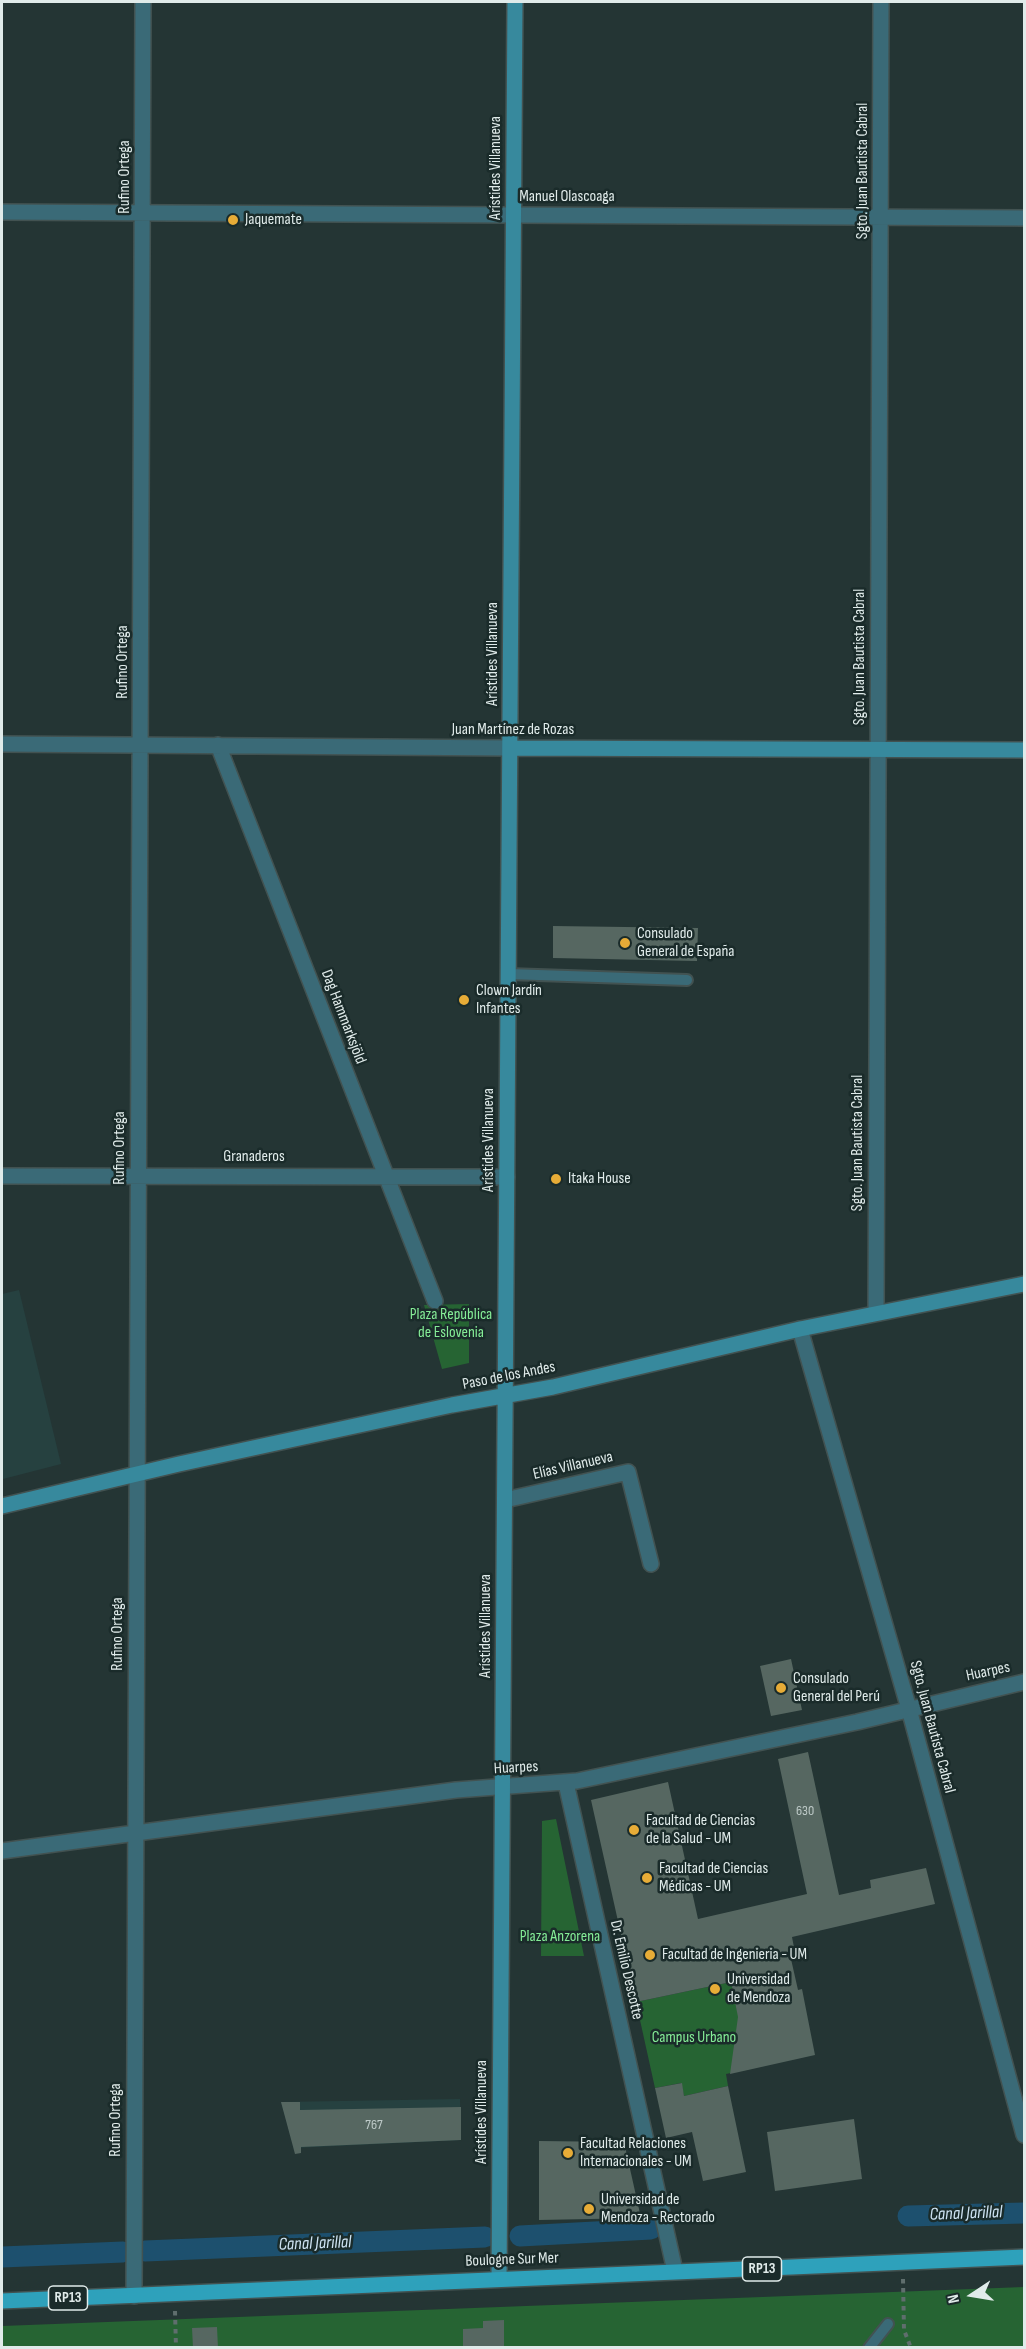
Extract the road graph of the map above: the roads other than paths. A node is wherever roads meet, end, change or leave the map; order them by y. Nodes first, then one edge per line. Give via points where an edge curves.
1 (143, 2) edge
2 (515, 2) edge
3 (881, 2) edge
4 (2, 212) edge
5 (143, 214) junction
6 (514, 215) junction
7 (881, 216) junction
8 (1024, 218) edge
9 (2, 744) edge
10 (140, 744) junction
11 (218, 745) junction
12 (510, 748) junction
13 (877, 750) junction
14 (1024, 750) edge
15 (508, 974) junction
16 (687, 980) dead end
17 (138, 1175) junction
18 (2, 1176) edge
19 (386, 1176) junction
20 (507, 1176) junction
21 (1024, 1284) edge
22 (435, 1301) dead end
23 (876, 1313) junction
24 (800, 1329) junction
25 (505, 1395) junction
26 (136, 1474) junction
27 (505, 1500) junction
28 (2, 1506) edge
29 (651, 1564) dead end
30 (1024, 1682) edge
31 (909, 1709) junction
32 (566, 1783) junction
33 (502, 1787) junction
34 (135, 1832) junction
35 (2, 1851) edge
36 (1024, 2135) edge
37 (1024, 2257) edge
38 (675, 2271) junction
39 (499, 2278) junction
40 (134, 2295) junction
41 (2, 2301) edge
42 (888, 2324) dead end
43 (869, 2348) edge

1 - 5 street, Rufino Ortega
2 - 6 main road, Arístides Villanueva
3 - 7 street, Sgto. Juan Bautista Cabral
4 - 5 street, Manuel Olascoaga
5 - 6 street, Manuel Olascoaga
5 - 10 street, Rufino Ortega
6 - 7 street, Manuel Olascoaga
6 - 12 main road, Arístides Villanueva
7 - 8 street, Manuel Olascoaga
7 - 13 street, Sgto. Juan Bautista Cabral
9 - 10 street, Juan Martínez de Rozas
10 - 11 street, Juan Martínez de Rozas
10 - 17 street, Rufino Ortega
11 - 12 street, Juan Martínez de Rozas
11 - 19 street, Dag Hammarksjöld
12 - 13 main road, Juan Martínez de Rozas
12 - 15 main road, Arístides Villanueva
13 - 14 main road, Juan Martínez de Rozas
13 - 23 street, Sgto. Juan Bautista Cabral
15 - 16 lane
15 - 20 main road, Arístides Villanueva
17 - 18 street, Granaderos
17 - 19 street, Granaderos
17 - 26 street, Rufino Ortega
19 - 20 street, Granaderos
19 - 22 street, Dag Hammarksjöld
20 - 25 main road, Arístides Villanueva
21 - 23 main road, Paso de los Andes
23 - 24 main road, Paso de los Andes
24 - 25 main road, Paso de los Andes
24 - 31 street, Sgto. Juan Bautista Cabral
25 - 26 main road, Paso de los Andes
25 - 27 main road, Arístides Villanueva
26 - 28 main road, Paso de los Andes
26 - 34 street, Rufino Ortega
27 - 29 street, Elías Villanueva via 628,1472
27 - 33 main road, Arístides Villanueva
30 - 31 street, Huarpes
31 - 32 street, Huarpes
31 - 36 street, Sgto. Juan Bautista Cabral
32 - 33 street, Huarpes
32 - 38 street, Dr. Emilio Descotte
33 - 34 street, Huarpes
33 - 39 main road, Arístides Villanueva
34 - 35 street, Huarpes
34 - 40 street, Rufino Ortega
37 - 38 main road, Boulogne Sur Mer / RP13
38 - 39 main road, Boulogne Sur Mer / RP13
39 - 40 main road, Boulogne Sur Mer / RP13
40 - 41 main road, Boulogne Sur Mer / RP13
42 - 43 lane

